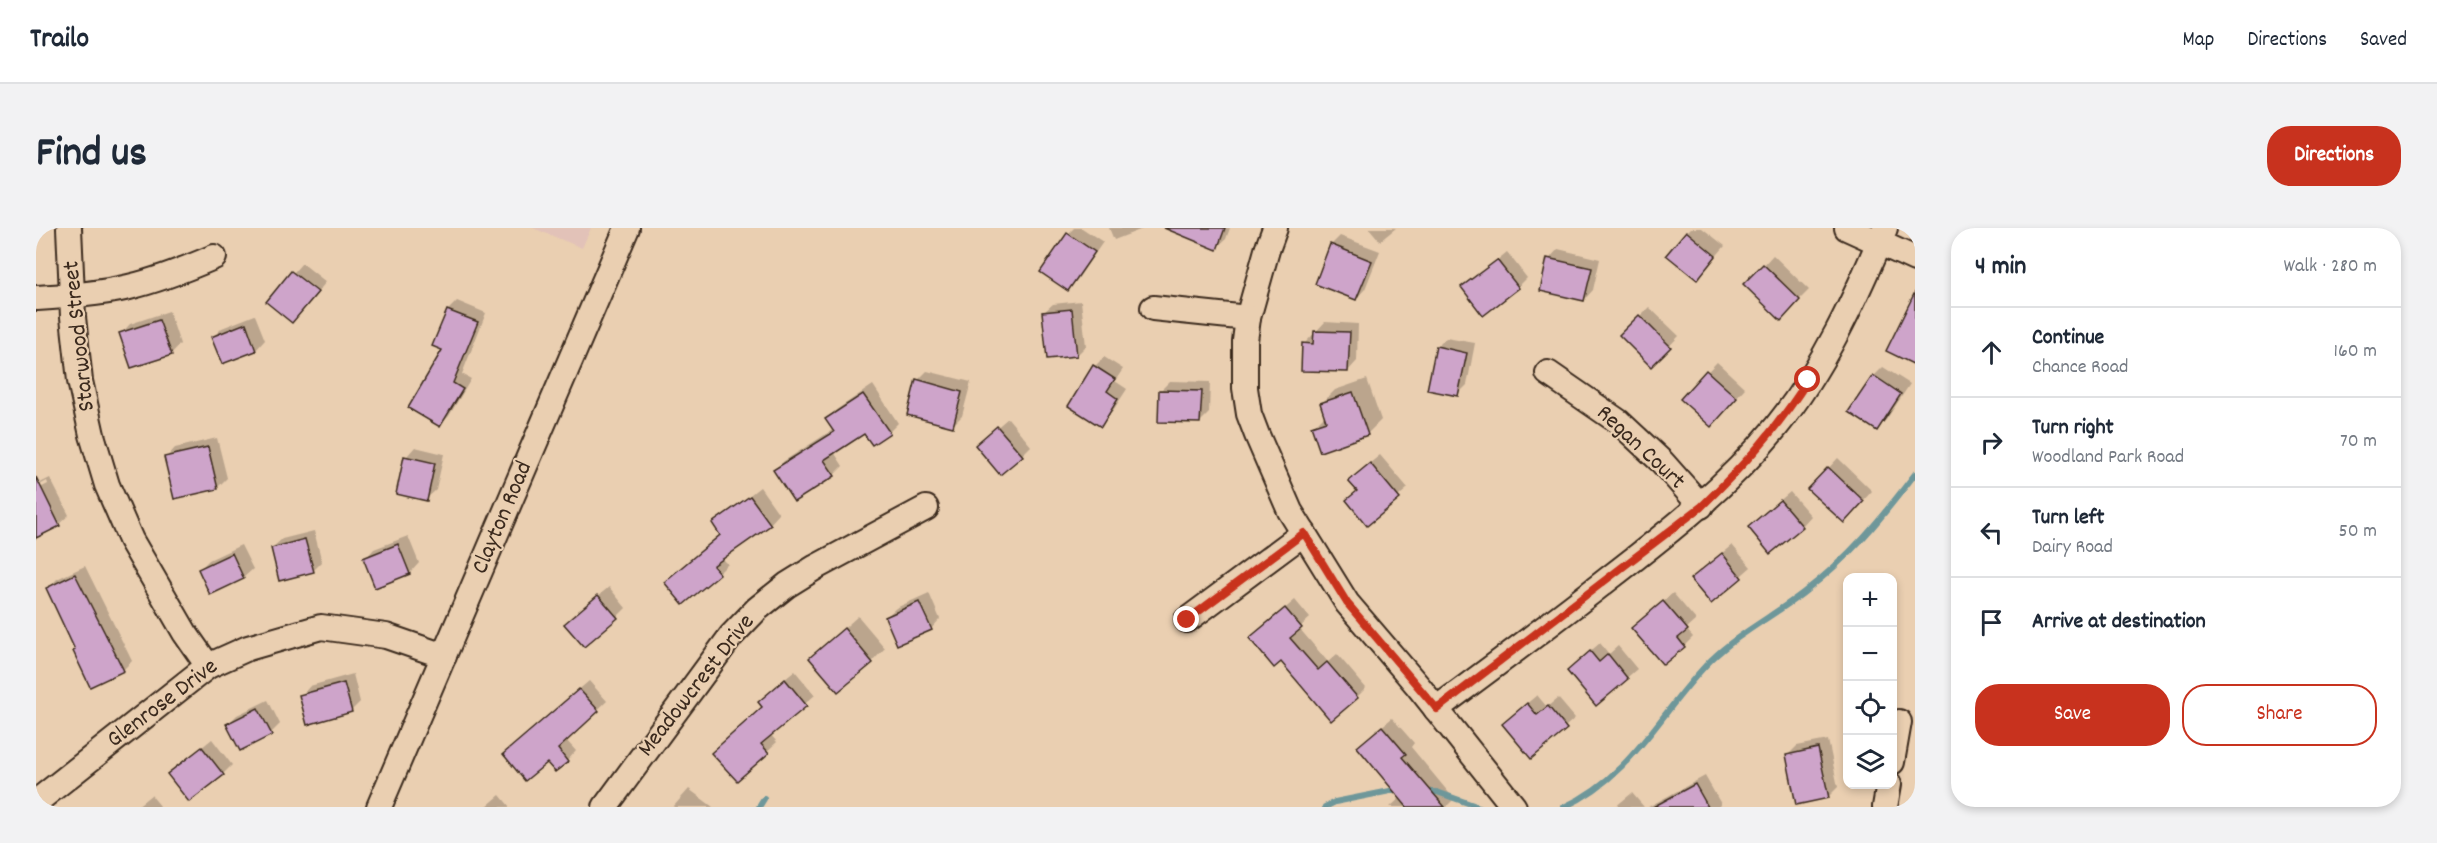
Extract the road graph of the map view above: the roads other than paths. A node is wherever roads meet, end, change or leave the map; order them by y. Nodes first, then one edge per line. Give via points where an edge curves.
1 (69, 228) edge
2 (627, 228) edge
3 (1275, 228) edge
4 (1847, 228) edge
5 (1882, 235) edge
6 (214, 257) dead end
7 (1915, 259) edge
8 (72, 296) junction
9 (36, 298) edge
10 (1153, 308) dead end
11 (1248, 318) junction
12 (1548, 372) dead end
13 (1701, 507) junction
14 (926, 508) dead end
15 (1304, 533) junction
16 (1187, 620) dead end
17 (444, 656) junction
18 (208, 666) junction
19 (1437, 709) junction
20 (1899, 722) dead end
21 (1897, 735) edge
22 (1888, 789) edge
23 (36, 802) edge
24 (379, 807) edge
25 (605, 807) edge
26 (1515, 807) edge
27 (1885, 807) edge

1 - 8 street, Starwood Street
2 - 17 street, Clayton Road
3 - 11 street
4 - 5 street
5 - 7 street
5 - 13 street via 1843,320 1793,404 1758,449
6 - 8 street via 128,287
8 - 9 street
8 - 18 street, Starwood Street via 80,381 107,485 131,540
10 - 11 street
11 - 15 street via 1244,362 1250,414 1290,511
12 - 13 street, Regan Court via 1619,422 1662,462
13 - 19 street
14 - 25 street, Meadowcrest Drive via 816,567 757,609 731,636
15 - 16 street
15 - 19 street via 1347,603
17 - 18 street, Glenrose Drive via 386,636 321,627 248,648
17 - 24 street, Clayton Road
18 - 23 street, Glenrose Drive
19 - 26 street
20 - 21 street
22 - 27 street

